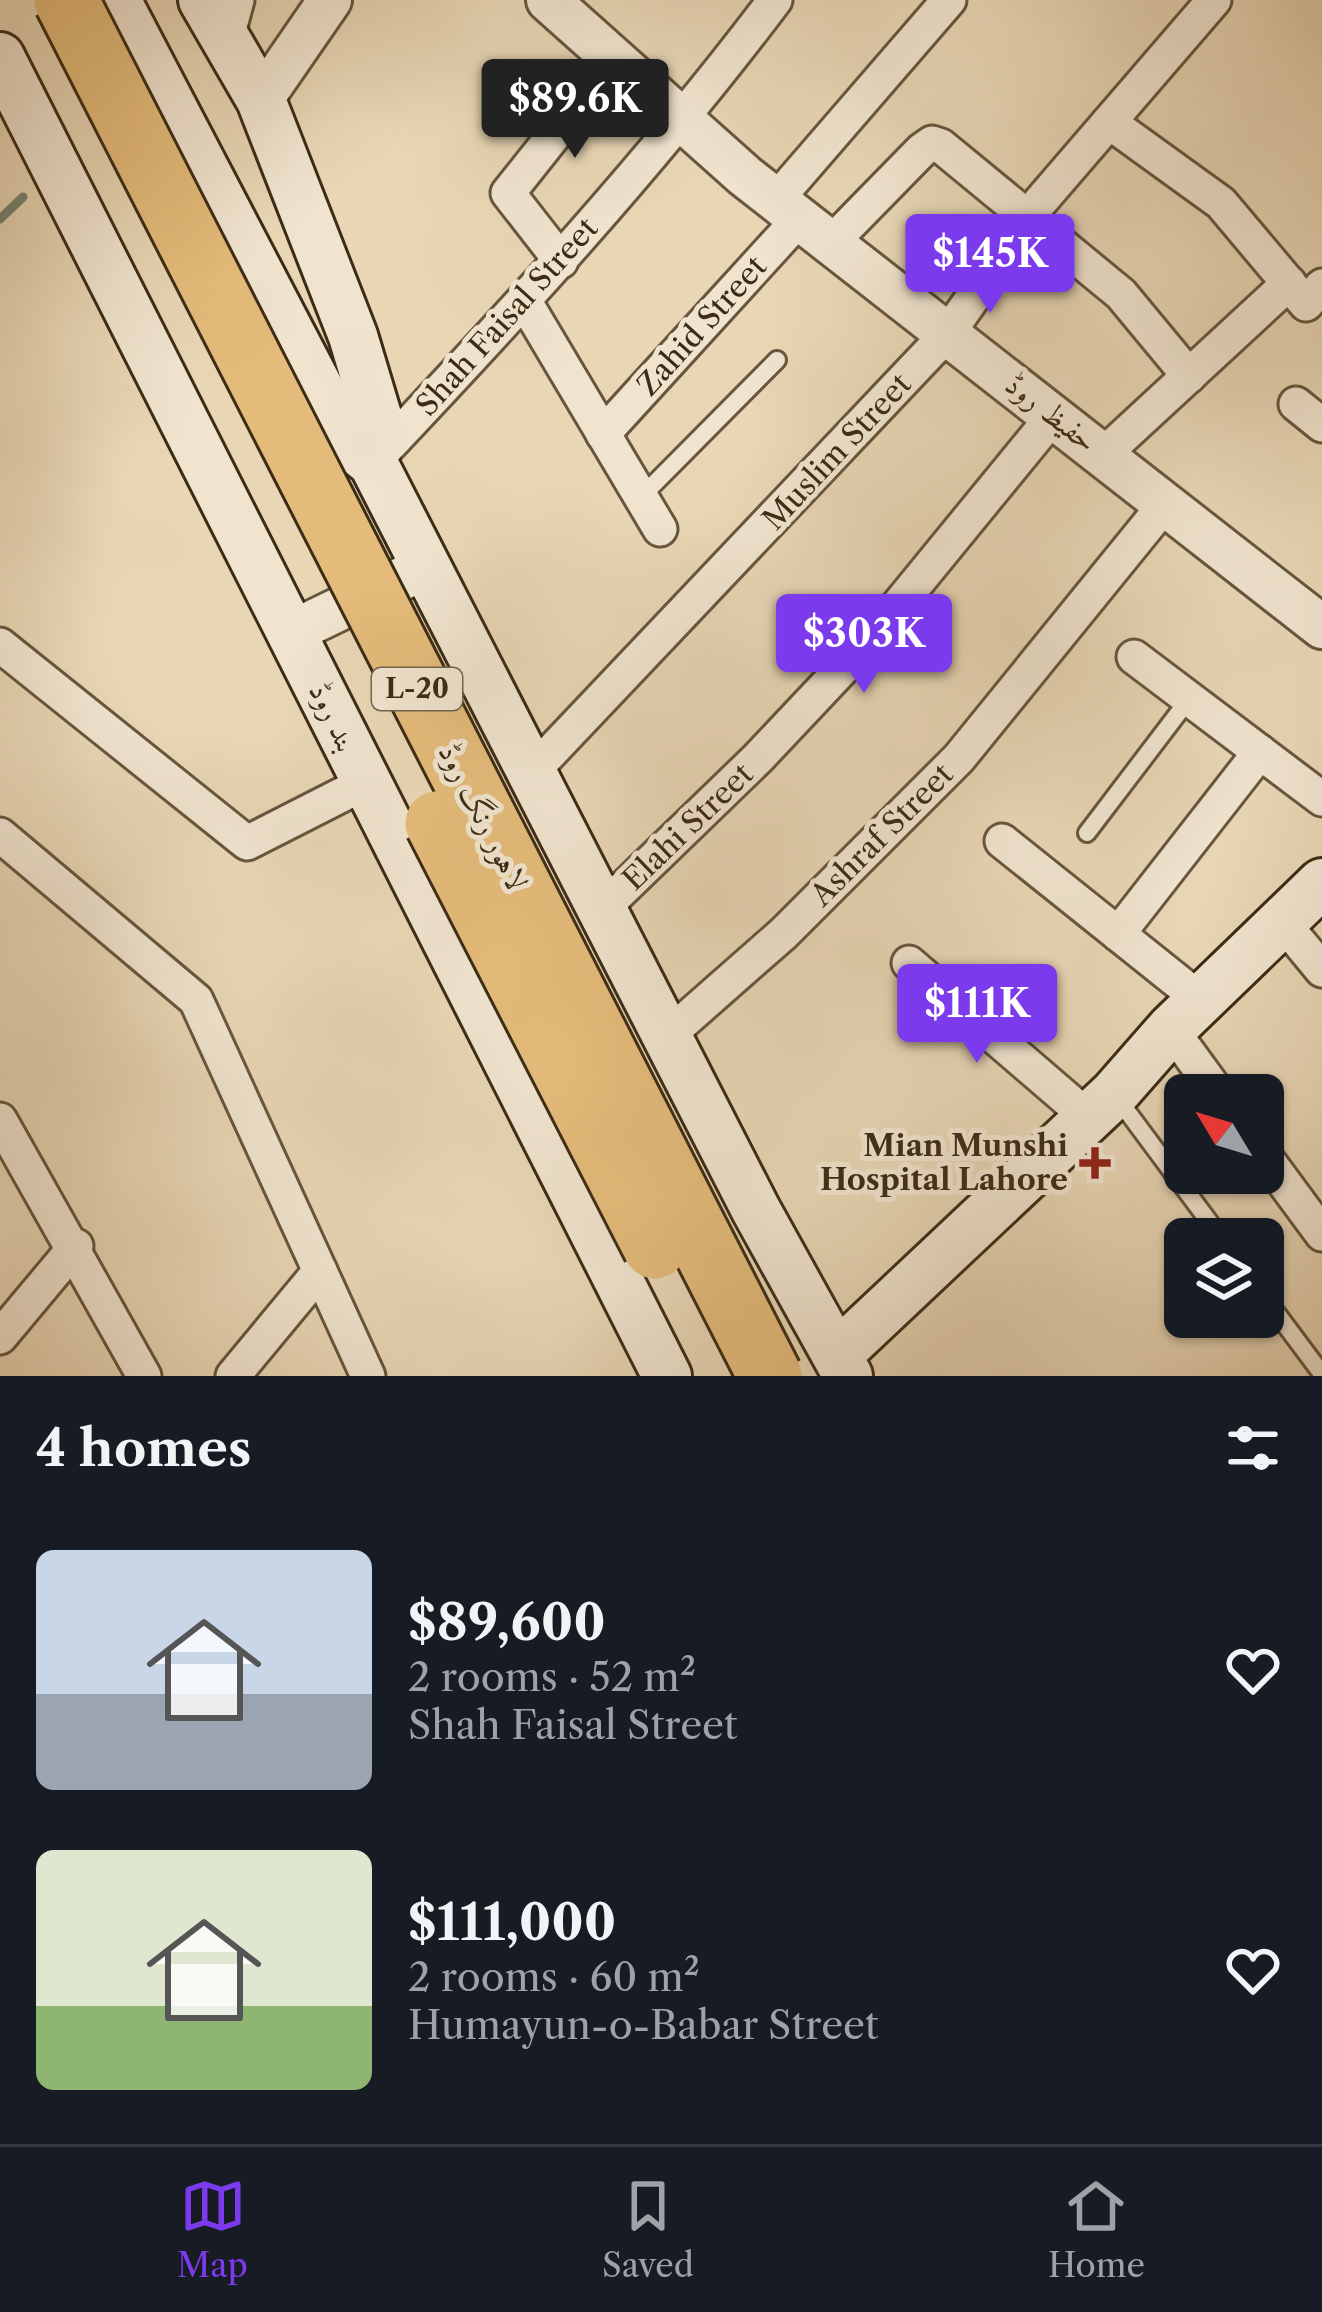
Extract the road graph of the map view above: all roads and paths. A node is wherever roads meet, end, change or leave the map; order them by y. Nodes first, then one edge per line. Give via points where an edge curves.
1 (19, 0) edge
2 (66, 0) edge
3 (116, 0) edge
4 (330, 0) edge
5 (548, 0) edge
6 (775, 0) edge
7 (949, 0) edge
8 (1214, 0) edge
9 (222, 14) edge
10 (0, 57) edge
11 (613, 61) junction
12 (261, 100) junction
13 (682, 121) junction
14 (1108, 122) junction
15 (1030, 216) junction
16 (802, 220) junction
17 (561, 261) junction
18 (1305, 284) edge
19 (525, 302) junction
20 (948, 333) junction
21 (778, 360) dead end
22 (1189, 376) junction
23 (1054, 415) junction
24 (604, 434) junction
25 (1104, 454) junction
26 (373, 463) junction
27 (641, 497) junction
28 (1166, 502) junction
29 (660, 529) dead end
30 (426, 567) junction
31 (1322, 627) edge
32 (292, 632) junction
33 (0, 645) edge
34 (1134, 657) dead end
35 (1189, 699) junction
36 (1260, 752) junction
37 (530, 774) junction
38 (365, 783) junction
39 (1322, 799) edge
40 (1087, 832) dead end
41 (0, 836) edge
42 (1002, 841) dead end
43 (1322, 883) edge
44 (602, 910) junction
45 (1284, 924) junction
46 (1118, 934) junction
47 (909, 963) dead end
48 (1322, 970) edge
49 (1186, 1015) junction
50 (667, 1036) junction
51 (1211, 1074) edge
52 (1101, 1106) junction
53 (0, 1120) edge
54 (1284, 1182) edge
55 (1203, 1218) edge
56 (1322, 1234) edge
57 (76, 1246) junction
58 (320, 1271) junction
59 (1284, 1323) edge
60 (0, 1337) edge
61 (843, 1365) edge
62 (1322, 1374) edge
63 (144, 1376) edge
64 (233, 1376) edge
65 (368, 1376) edge
66 (667, 1376) edge
67 (722, 1376) edge
68 (770, 1376) edge

1 - 67 highway, لاہور رنگ روڈ / L-20, bridge
2 - 68 highway, لاہور رنگ روڈ / L-20, bridge
3 - 26 main road via 346,442
4 - 12 street
5 - 11 street, حفیظ روڈ
6 - 13 street, Shah Faisal Street
7 - 16 street, Zahid Street
8 - 14 street, Muslim Street
9 - 12 main road
10 - 32 main road, بند روڈ
11 - 13 street, حفیظ روڈ
11 - 17 street via 508,193
12 - 26 main road via 360,358 380,426
13 - 16 street, حفیظ روڈ
13 - 17 street, Shah Faisal Street
14 - 15 street, Muslim Street
14 - 18 street via 1220,203
15 - 16 street via 932,143
15 - 20 street, Muslim Street
15 - 22 street via 1121,294
16 - 20 street, حفیظ روڈ
16 - 24 street, Zahid Street
17 - 19 street, Shah Faisal Street
18 - 22 street
19 - 24 street
19 - 26 street, Shah Faisal Street
20 - 23 street, حفیظ روڈ
20 - 37 street, Muslim Street
21 - 27 lane
22 - 25 street
23 - 25 street, حفیظ روڈ
23 - 44 street, Elahi Street via 874,634
24 - 27 street
25 - 28 street, حفیظ روڈ
26 - 30 main road
27 - 29 street
28 - 31 street, حفیظ روڈ
28 - 50 street, Ashraf Street via 959,758 784,933
30 - 32 street
30 - 37 main road
32 - 38 main road, بند روڈ
33 - 38 street via 247,843
34 - 35 street
35 - 36 street
35 - 40 lane
36 - 39 street
36 - 46 street
37 - 44 main road
38 - 66 main road, بند روڈ
41 - 58 street via 196,1000
42 - 46 street
43 - 45 main road
44 - 50 main road
45 - 48 street
45 - 49 main road
46 - 49 street
47 - 52 street
49 - 51 street
49 - 52 main road
50 - 61 main road
52 - 55 lane
52 - 61 main road
53 - 57 street
54 - 56 street
57 - 60 street
57 - 63 street
58 - 64 street
58 - 65 street
59 - 62 lane

